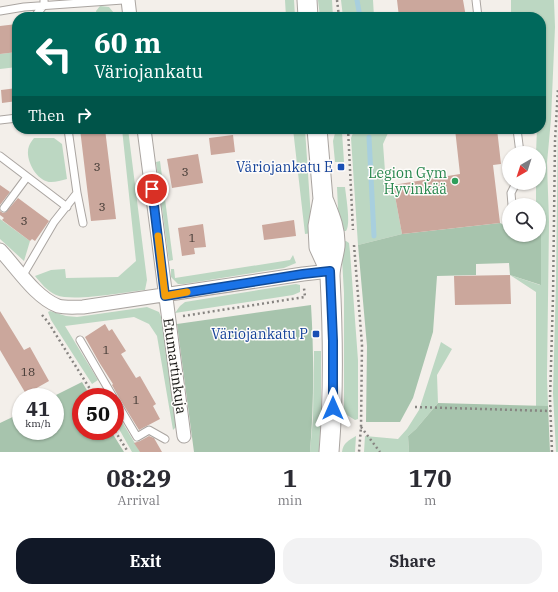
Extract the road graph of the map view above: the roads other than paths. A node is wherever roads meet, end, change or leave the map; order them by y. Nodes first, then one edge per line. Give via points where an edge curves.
1 (122, 0) edge
2 (128, 0) edge
3 (307, 0) edge
4 (476, 0) edge
5 (44, 3) edge
6 (0, 11) edge
7 (38, 12) edge
8 (129, 12) edge
9 (308, 12) edge
10 (477, 12) edge
11 (12, 119) edge
12 (0, 120) edge
13 (69, 134) edge
14 (145, 134) edge
15 (317, 134) edge
16 (518, 134) edge
17 (519, 146) edge
18 (0, 156) edge
19 (27, 177) junction
20 (77, 193) junction
21 (67, 207) junction
22 (4, 208) dead end
23 (83, 223) dead end
24 (0, 250) edge
25 (330, 271) junction
26 (23, 276) junction
27 (165, 296) junction
28 (80, 340) dead end
29 (109, 388) edge
30 (124, 415) edge
31 (184, 436) dead end
32 (165, 438) dead end
33 (329, 452) edge

1 - 5 lane
2 - 8 street
3 - 9 main road
4 - 10 lane
5 - 6 lane
5 - 7 lane
11 - 12 lane
13 - 20 lane
14 - 27 street, Etumartinkuja
15 - 25 main road via 323,199 334,226 335,245
16 - 17 lane
18 - 19 lane
19 - 21 lane
19 - 22 lane
20 - 21 lane
20 - 23 lane
21 - 26 lane via 54,222
24 - 26 street
25 - 27 street
25 - 33 main road via 333,408
26 - 27 street via 46,300 71,308
27 - 31 street, Etumartinkuja
28 - 29 lane
30 - 32 lane via 137,437 149,430

